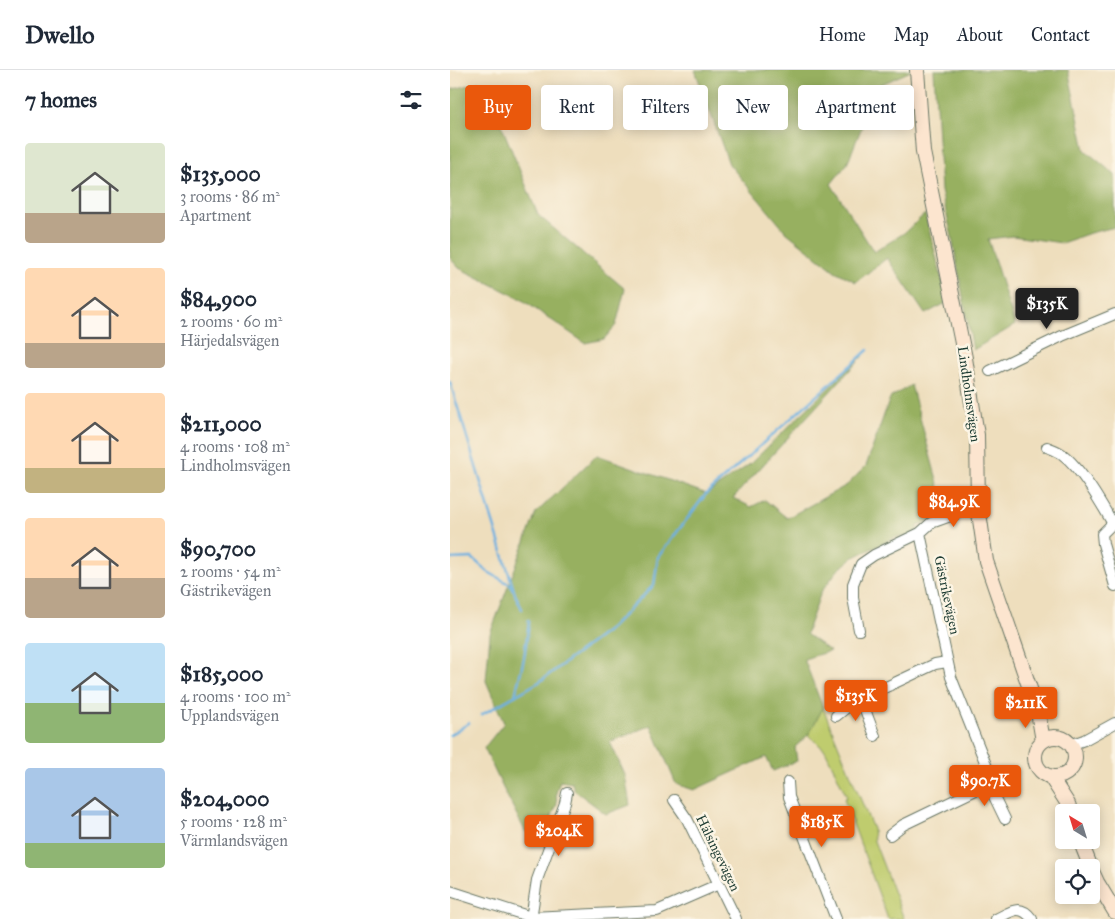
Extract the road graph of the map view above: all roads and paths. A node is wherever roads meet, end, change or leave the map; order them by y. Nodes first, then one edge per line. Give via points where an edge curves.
1 (917, 70) edge
2 (1115, 314) edge
3 (990, 371) dead end
4 (1047, 447) dead end
5 (978, 506) junction
6 (1114, 524) edge
7 (920, 533) junction
8 (1115, 586) edge
9 (859, 630) dead end
10 (947, 662) junction
11 (861, 699) junction
12 (836, 716) dead end
13 (1115, 723) edge
14 (875, 736) dead end
15 (1049, 739) junction
16 (1072, 748) junction
17 (1068, 772) junction
18 (1050, 776) junction
19 (788, 782) dead end
20 (988, 784) junction
21 (567, 793) dead end
22 (674, 800) dead end
23 (1067, 804) edge
24 (1069, 804) edge
25 (1005, 819) dead end
26 (890, 835) dead end
27 (719, 884) junction
28 (1100, 888) edge
29 (450, 891) edge
30 (1115, 912) edge
31 (531, 918) edge
32 (736, 919) edge
33 (836, 919) edge
34 (996, 919) edge
35 (1032, 919) edge

1 - 5 main road, Lindholmsvägen via 923,152 965,358 977,436
2 - 3 street
4 - 6 street via 1072,465 1094,491
5 - 7 street via 931,523
5 - 15 main road, Lindholmsvägen via 986,561
6 - 8 street via 1102,534 1102,544
7 - 9 street via 861,564 853,584
7 - 10 street, Gästrikevägen
10 - 11 street via 935,664
10 - 20 street, Gästrikevägen via 989,772
11 - 12 street
11 - 14 street
13 - 16 street
15 - 16 main road, Lindholmsvägen via 1065,740
15 - 18 main road via 1036,749 1035,759 1039,769
16 - 17 main road via 1073,764
17 - 18 main road
17 - 24 main road
18 - 23 main road
19 - 33 street via 789,797
20 - 25 street, Gästrikevägen
20 - 26 street via 903,825
21 - 31 street via 537,880
22 - 27 street, Hälsingevägen
27 - 31 street via 657,911
27 - 32 street, Hälsingevägen
28 - 30 main road
29 - 31 street
34 - 35 street via 1021,910

